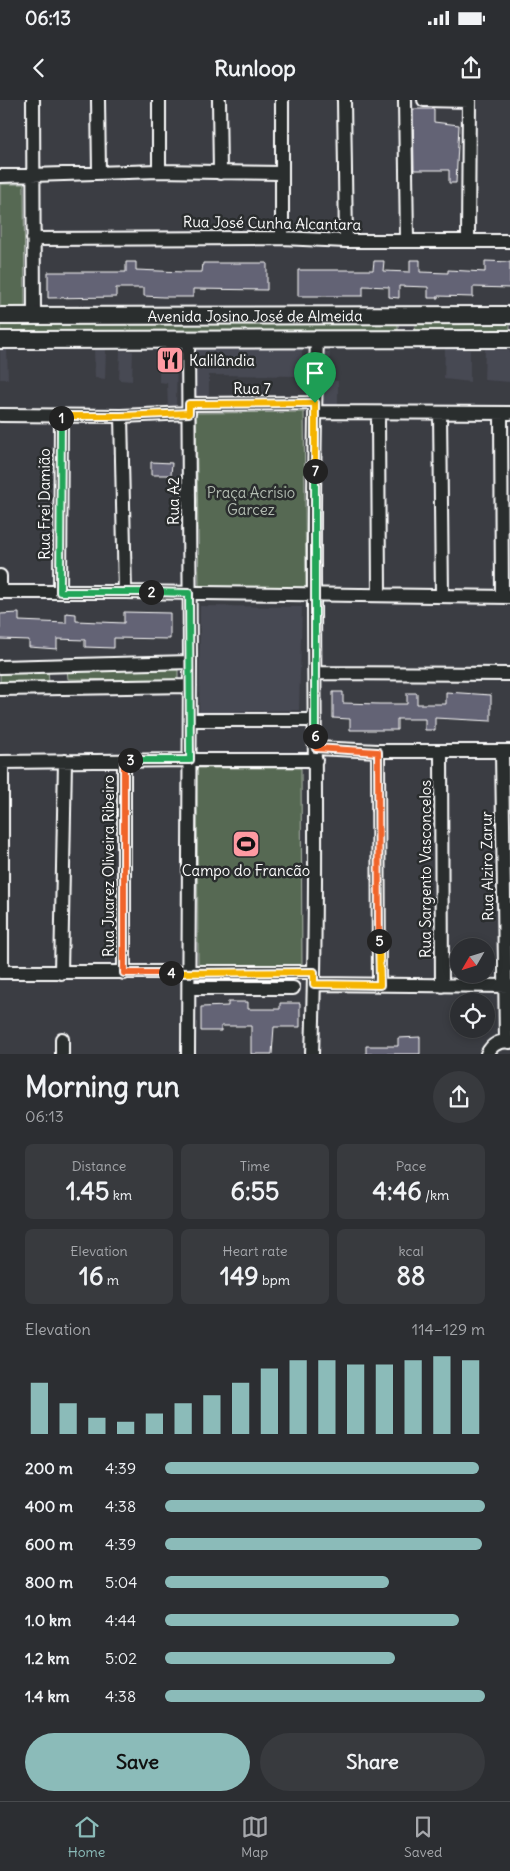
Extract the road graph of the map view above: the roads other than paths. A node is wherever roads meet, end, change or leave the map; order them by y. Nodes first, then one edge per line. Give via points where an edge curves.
1 (33, 100) edge
2 (98, 100) edge
3 (159, 100) edge
4 (219, 100) edge
5 (282, 100) edge
6 (344, 100) edge
7 (405, 100) edge
8 (424, 100) edge
9 (469, 100) edge
10 (159, 171) junction
11 (99, 172) junction
12 (220, 173) junction
13 (281, 173) junction
14 (33, 175) junction
15 (0, 176) edge
16 (282, 238) junction
17 (33, 239) junction
18 (468, 239) junction
19 (510, 240) edge
20 (346, 241) junction
21 (407, 241) junction
22 (510, 315) edge
23 (0, 316) edge
24 (34, 316) junction
25 (404, 316) junction
26 (317, 339) junction
27 (510, 339) edge
28 (0, 340) edge
29 (188, 340) junction
30 (405, 340) junction
31 (315, 408) junction
32 (189, 409) junction
33 (378, 413) junction
34 (440, 413) junction
35 (506, 413) edge
36 (0, 415) edge
37 (61, 416) junction
38 (121, 416) junction
39 (0, 576) edge
40 (0, 592) edge
41 (60, 592) junction
42 (125, 592) junction
43 (189, 593) junction
44 (379, 594) junction
45 (314, 595) junction
46 (442, 595) junction
47 (506, 597) edge
48 (190, 662) junction
49 (59, 666) junction
50 (0, 667) edge
51 (315, 673) junction
52 (510, 674) edge
53 (190, 686) junction
54 (59, 687) junction
55 (0, 689) edge
56 (190, 720) junction
57 (315, 720) junction
58 (441, 751) junction
59 (506, 751) edge
60 (378, 752) junction
61 (316, 754) junction
62 (124, 760) junction
63 (190, 760) junction
64 (65, 761) junction
65 (1, 762) edge
66 (1, 972) edge
67 (189, 972) junction
68 (61, 973) junction
69 (124, 973) junction
70 (314, 978) junction
71 (380, 985) junction
72 (442, 986) junction
73 (507, 986) edge
74 (189, 988) junction
75 (293, 988) dead end
76 (62, 1039) dead end
77 (508, 1042) edge
78 (62, 1054) edge
79 (188, 1054) edge
80 (312, 1054) edge
81 (487, 1054) edge

1 - 14 street
2 - 11 street
3 - 10 street
4 - 12 street
5 - 13 street
6 - 20 street
7 - 21 street
8 - 9 street
9 - 18 street
10 - 11 street
10 - 12 street
11 - 14 street
12 - 13 street
13 - 16 street
14 - 15 street
14 - 17 street
16 - 17 street, Rua José Cunha Alcantara
16 - 20 street, Rua José Cunha Alcantara
17 - 24 street
18 - 19 street, Rua José Cunha Alcantara
18 - 21 street, Rua José Cunha Alcantara
20 - 21 street, Rua José Cunha Alcantara
22 - 25 main road, Avenida Josino José de Almeida
23 - 24 main road, Avenida Josino José de Almeida
24 - 25 main road, Avenida Josino José de Almeida
25 - 30 main road via 408,330
26 - 29 main road, Avenida Josino José de Almeida
26 - 30 main road, Avenida Josino José de Almeida
26 - 31 street
27 - 30 main road, Avenida Josino José de Almeida
28 - 29 main road, Avenida Josino José de Almeida
29 - 32 street, Rua A2
31 - 32 street, Rua 7
31 - 33 street, Rua 7
31 - 45 street
32 - 38 street, Rua 7
32 - 43 street, Rua A2
33 - 34 street, Rua 7
33 - 44 street
34 - 35 street, Rua 7
34 - 46 street
35 - 47 street
36 - 37 street, Rua 7
37 - 38 street, Rua 7
37 - 41 street, Rua Frei Damião
38 - 42 street
39 - 40 street
40 - 41 street
41 - 42 street
42 - 43 street
43 - 45 street
43 - 48 street, Rua A2
44 - 45 street
44 - 46 street
45 - 51 street
46 - 47 street
48 - 49 street
48 - 53 street, Rua A2
49 - 50 street
49 - 54 street
51 - 52 street
51 - 57 street
53 - 54 street
53 - 56 street, Rua A2
54 - 55 street
56 - 57 street
56 - 63 street, Rua A2
57 - 61 street
58 - 59 street
58 - 60 street
58 - 72 street, Rua Sargento Vasconcelos
59 - 73 street, Rua Alziro Zarur
60 - 61 street
60 - 71 street
61 - 63 street
61 - 70 street
62 - 63 street
62 - 64 street
62 - 69 street, Rua Juarez Oliveira Ribeiro
63 - 67 street, Rua A2
64 - 65 street
64 - 68 street
65 - 66 street
66 - 68 street
67 - 69 street
67 - 70 street
67 - 74 street, Rua A2
68 - 69 street
70 - 71 street
70 - 80 street
71 - 72 street
72 - 73 street
73 - 77 street, Rua Alziro Zarur
74 - 75 street
74 - 79 street, Rua A2
76 - 78 street
77 - 81 street via 495,1044

